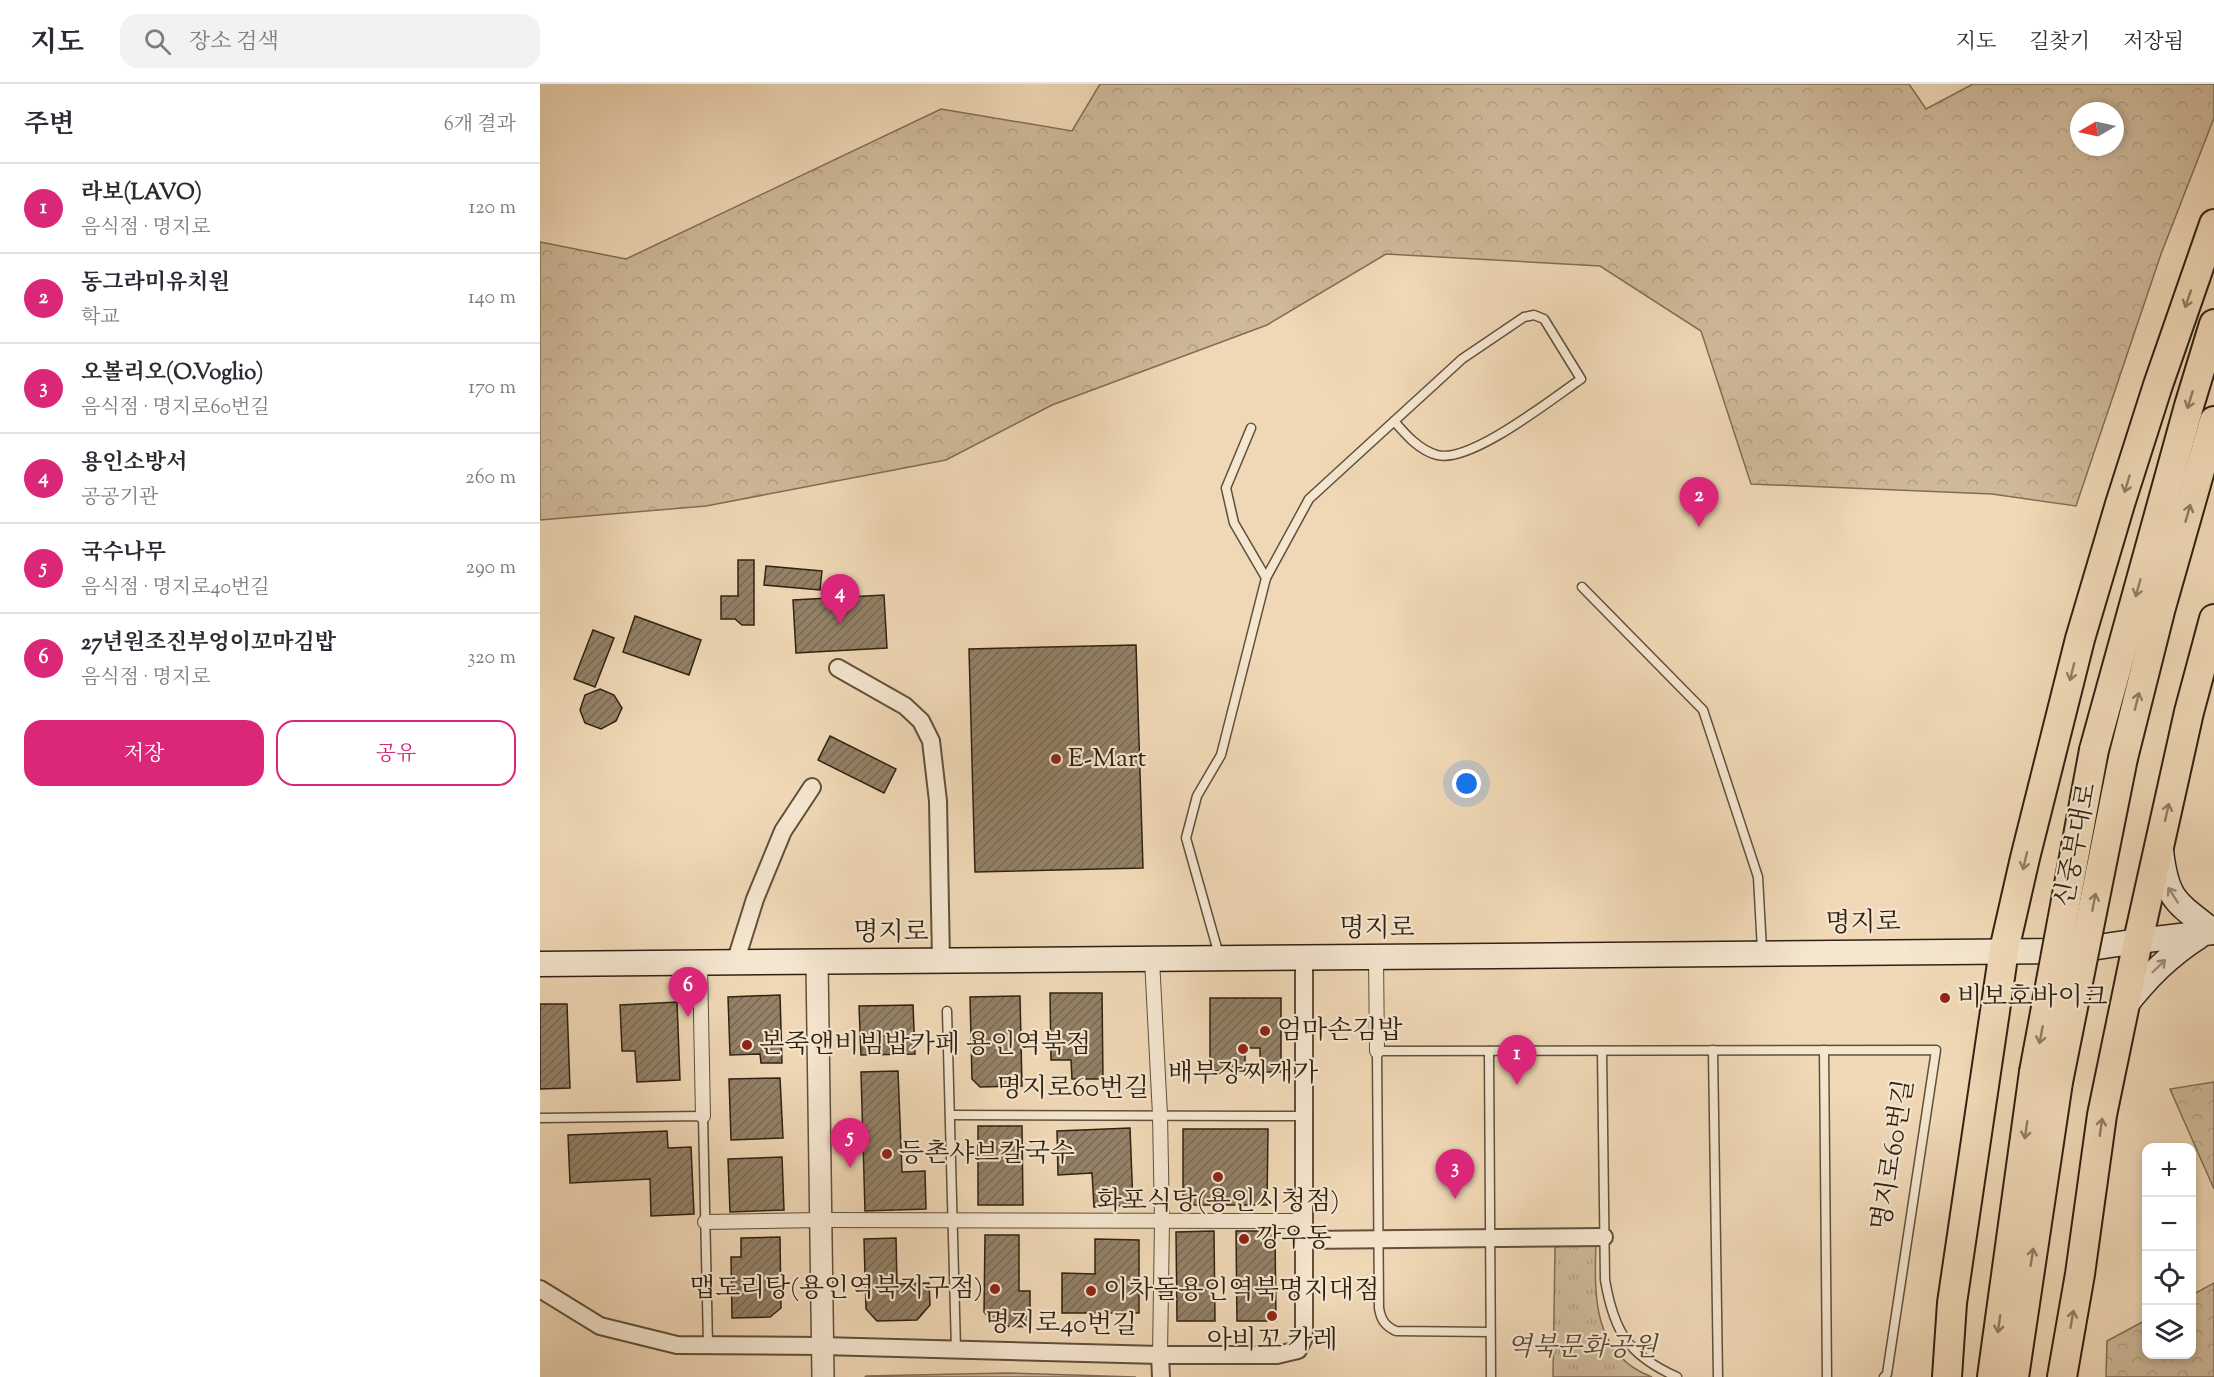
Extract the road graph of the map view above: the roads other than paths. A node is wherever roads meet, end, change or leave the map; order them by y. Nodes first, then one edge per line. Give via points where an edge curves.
1 (2214, 224) edge
2 (2214, 324) edge
3 (1394, 421) junction
4 (2214, 421) edge
5 (1251, 428) dead end
6 (1266, 578) junction
7 (1582, 587) dead end
8 (2214, 619) edge
9 (838, 668) dead end
10 (812, 787) dead end
11 (2160, 843) junction
12 (2210, 933) edge
13 (2138, 940) junction
14 (2004, 951) junction
15 (1762, 954) junction
16 (1376, 957) junction
17 (1304, 958) junction
18 (1152, 959) junction
19 (1220, 959) junction
20 (941, 961) junction
21 (817, 962) junction
22 (700, 963) junction
23 (735, 963) junction
24 (540, 964) edge
25 (2124, 1007) junction
26 (947, 1011) dead end
27 (1713, 1050) junction
28 (1824, 1050) junction
29 (1377, 1051) junction
30 (1489, 1051) junction
31 (1602, 1051) junction
32 (2046, 1077) junction
33 (950, 1115) junction
34 (1160, 1115) junction
35 (703, 1116) junction
36 (1304, 1116) junction
37 (540, 1118) edge
38 (820, 1220) junction
39 (952, 1220) junction
40 (1162, 1221) junction
41 (1304, 1221) junction
42 (705, 1222) junction
43 (1604, 1237) junction
44 (1490, 1239) junction
45 (1304, 1240) junction
46 (1377, 1240) junction
47 (540, 1289) edge
48 (1490, 1332) junction
49 (708, 1346) junction
50 (822, 1346) junction
51 (956, 1350) junction
52 (1160, 1355) junction
53 (823, 1377) edge
54 (1161, 1377) edge
55 (1491, 1377) edge
56 (1677, 1377) edge
57 (1718, 1377) edge
58 (1827, 1377) edge
59 (1884, 1377) edge
60 (1947, 1377) edge
61 (1992, 1377) edge
62 (2014, 1377) edge
63 (2062, 1377) edge

1 -> 14 highway via 2158,385 2080,639
2 -> 32 highway, 신중부대로, bridge via 2094,750
3 - 3 lane via 1462,359 1524,317 1544,319 1581,379 1489,441 1454,456 1438,455 1420,447
3 - 6 lane via 1309,499
32 -> 4 highway, 신중부대로, bridge via 2160,611
5 - 6 lane via 1226,488 1234,523
6 - 19 lane via 1221,755 1197,796 1186,838
7 - 15 lane via 1703,710 1758,877
11 -> 8 highway
9 - 20 street via 904,706 921,721 931,741 938,801
10 - 23 street via 783,831 755,899
12 -> 11 main road via 2176,902 2168,889
11 - 13 highway
12 - 13 main road, 명지로
25 -> 12 main road via 2163,962
13 - 14 main road, 명지로 via 2071,951
13 - 25 highway
14 - 15 main road, 명지로
14 - 60 highway via 1952,1303
15 - 16 main road, 명지로
16 - 17 main road, 명지로
16 - 29 street
17 - 19 main road, 명지로
17 - 36 street
18 - 19 main road, 명지로
18 - 20 main road, 명지로
18 - 34 street
20 - 21 main road, 명지로
21 - 23 main road, 명지로
21 - 38 street
22 - 23 main road, 명지로
22 - 24 main road, 명지로
22 - 35 street
63 -> 25 highway via 2102,1115
26 - 33 lane
27 - 28 lane, 명지로60번길
27 - 31 lane, 명지로60번길
27 - 57 lane
28 - 58 lane
28 - 59 lane, 명지로60번길 via 1936,1050
29 - 30 lane, 명지로60번길
29 - 46 lane
30 - 31 lane, 명지로60번길
30 - 44 lane
31 - 43 lane
32 -> 61 highway, 신중부대로
62 -> 32 highway, 신중부대로
33 - 34 lane, 명지로60번길
33 - 39 lane
34 - 36 lane, 명지로60번길
34 - 40 street
35 - 37 lane
35 - 42 lane
36 - 41 street
38 - 39 street
38 - 42 street
38 - 50 street
39 - 40 street
39 - 51 lane
40 - 41 street
40 - 52 street
41 - 45 street
42 - 49 lane
43 - 44 street
43 - 56 lane via 1605,1280 1618,1330 1654,1366
44 - 46 street
44 - 48 lane
45 - 46 street
45 - 52 street, 명지로40번길 via 1304,1330 1298,1350 1276,1355
46 - 48 lane via 1378,1308 1388,1328
47 - 49 street, 명지로40번길 via 600,1326 677,1345
48 - 55 lane
49 - 50 street, 명지로40번길
50 - 51 street, 명지로40번길
50 - 53 street
51 - 52 street, 명지로40번길
52 - 54 street

